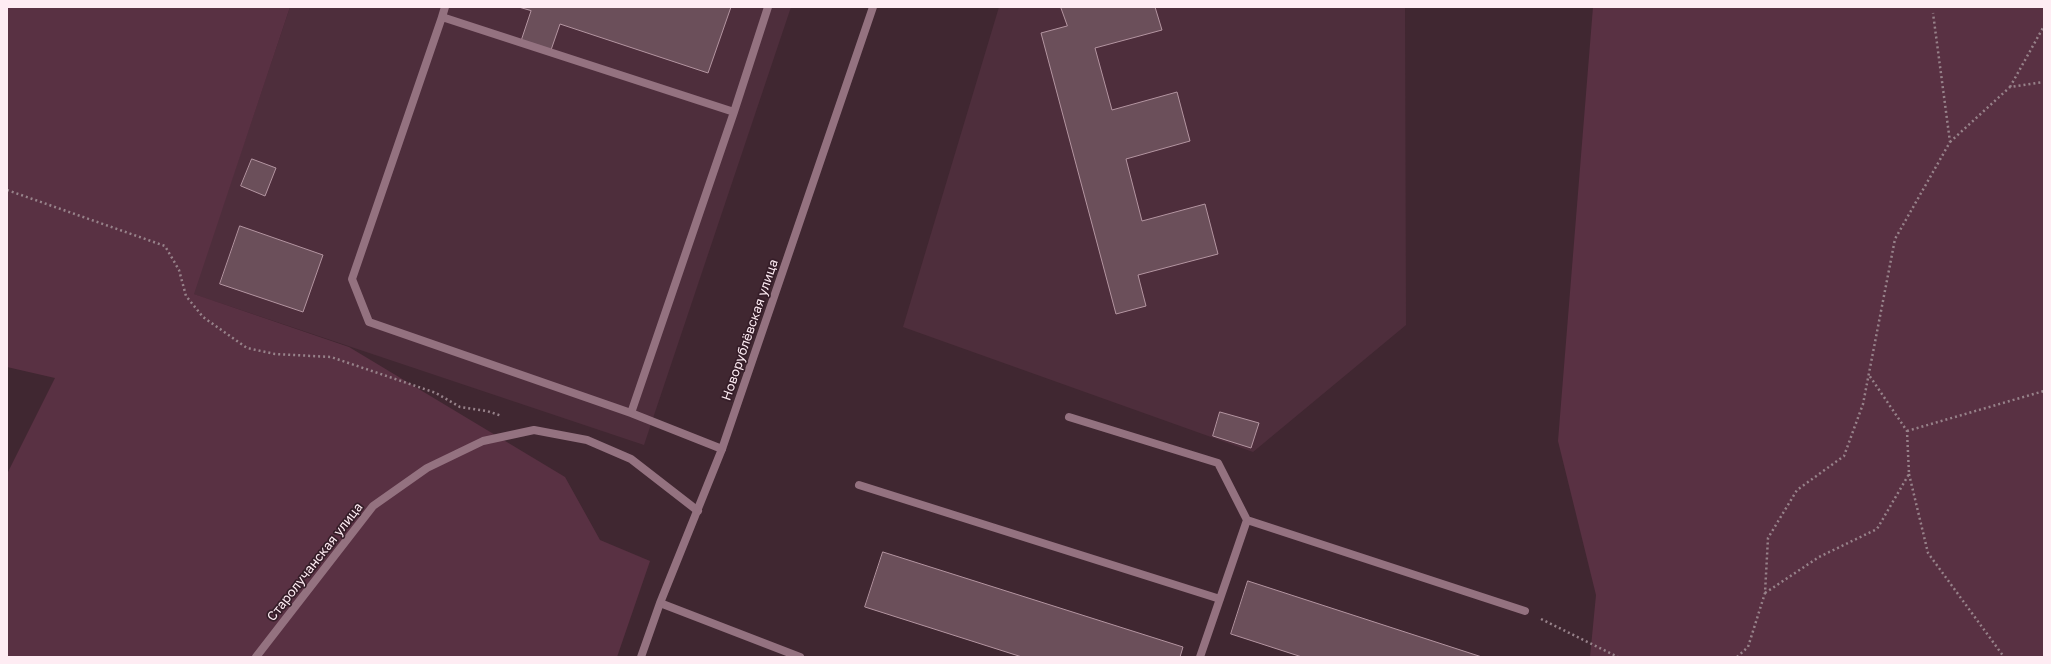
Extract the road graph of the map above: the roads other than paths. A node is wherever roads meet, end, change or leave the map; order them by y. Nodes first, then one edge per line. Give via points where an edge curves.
1 (445, 7) edge
2 (768, 7) edge
3 (874, 7) edge
4 (442, 17) junction
5 (734, 112) junction
6 (631, 413) junction
7 (1069, 417) dead end
8 (722, 449) junction
9 (859, 485) dead end
10 (698, 511) junction
11 (1247, 520) junction
12 (1220, 599) junction
13 (660, 603) junction
14 (1525, 612) road end
15 (256, 657) edge
16 (641, 657) edge
17 (800, 657) edge
18 (1200, 657) edge

1 - 4 street
2 - 5 street
3 - 8 street, Новорублёвская улица
4 - 5 street
4 - 6 street via 352,279 369,322
5 - 6 street
6 - 8 street
7 - 11 street via 1218,463
8 - 10 street, Новорублёвская улица
9 - 12 street
10 - 13 street, Новорублёвская улица
10 - 15 street, Старолучанская улица via 631,459 587,440 534,430 483,442 427,468 373,506
11 - 12 street
11 - 14 street
12 - 18 street
13 - 16 street, Новорублёвская улица
13 - 17 street

